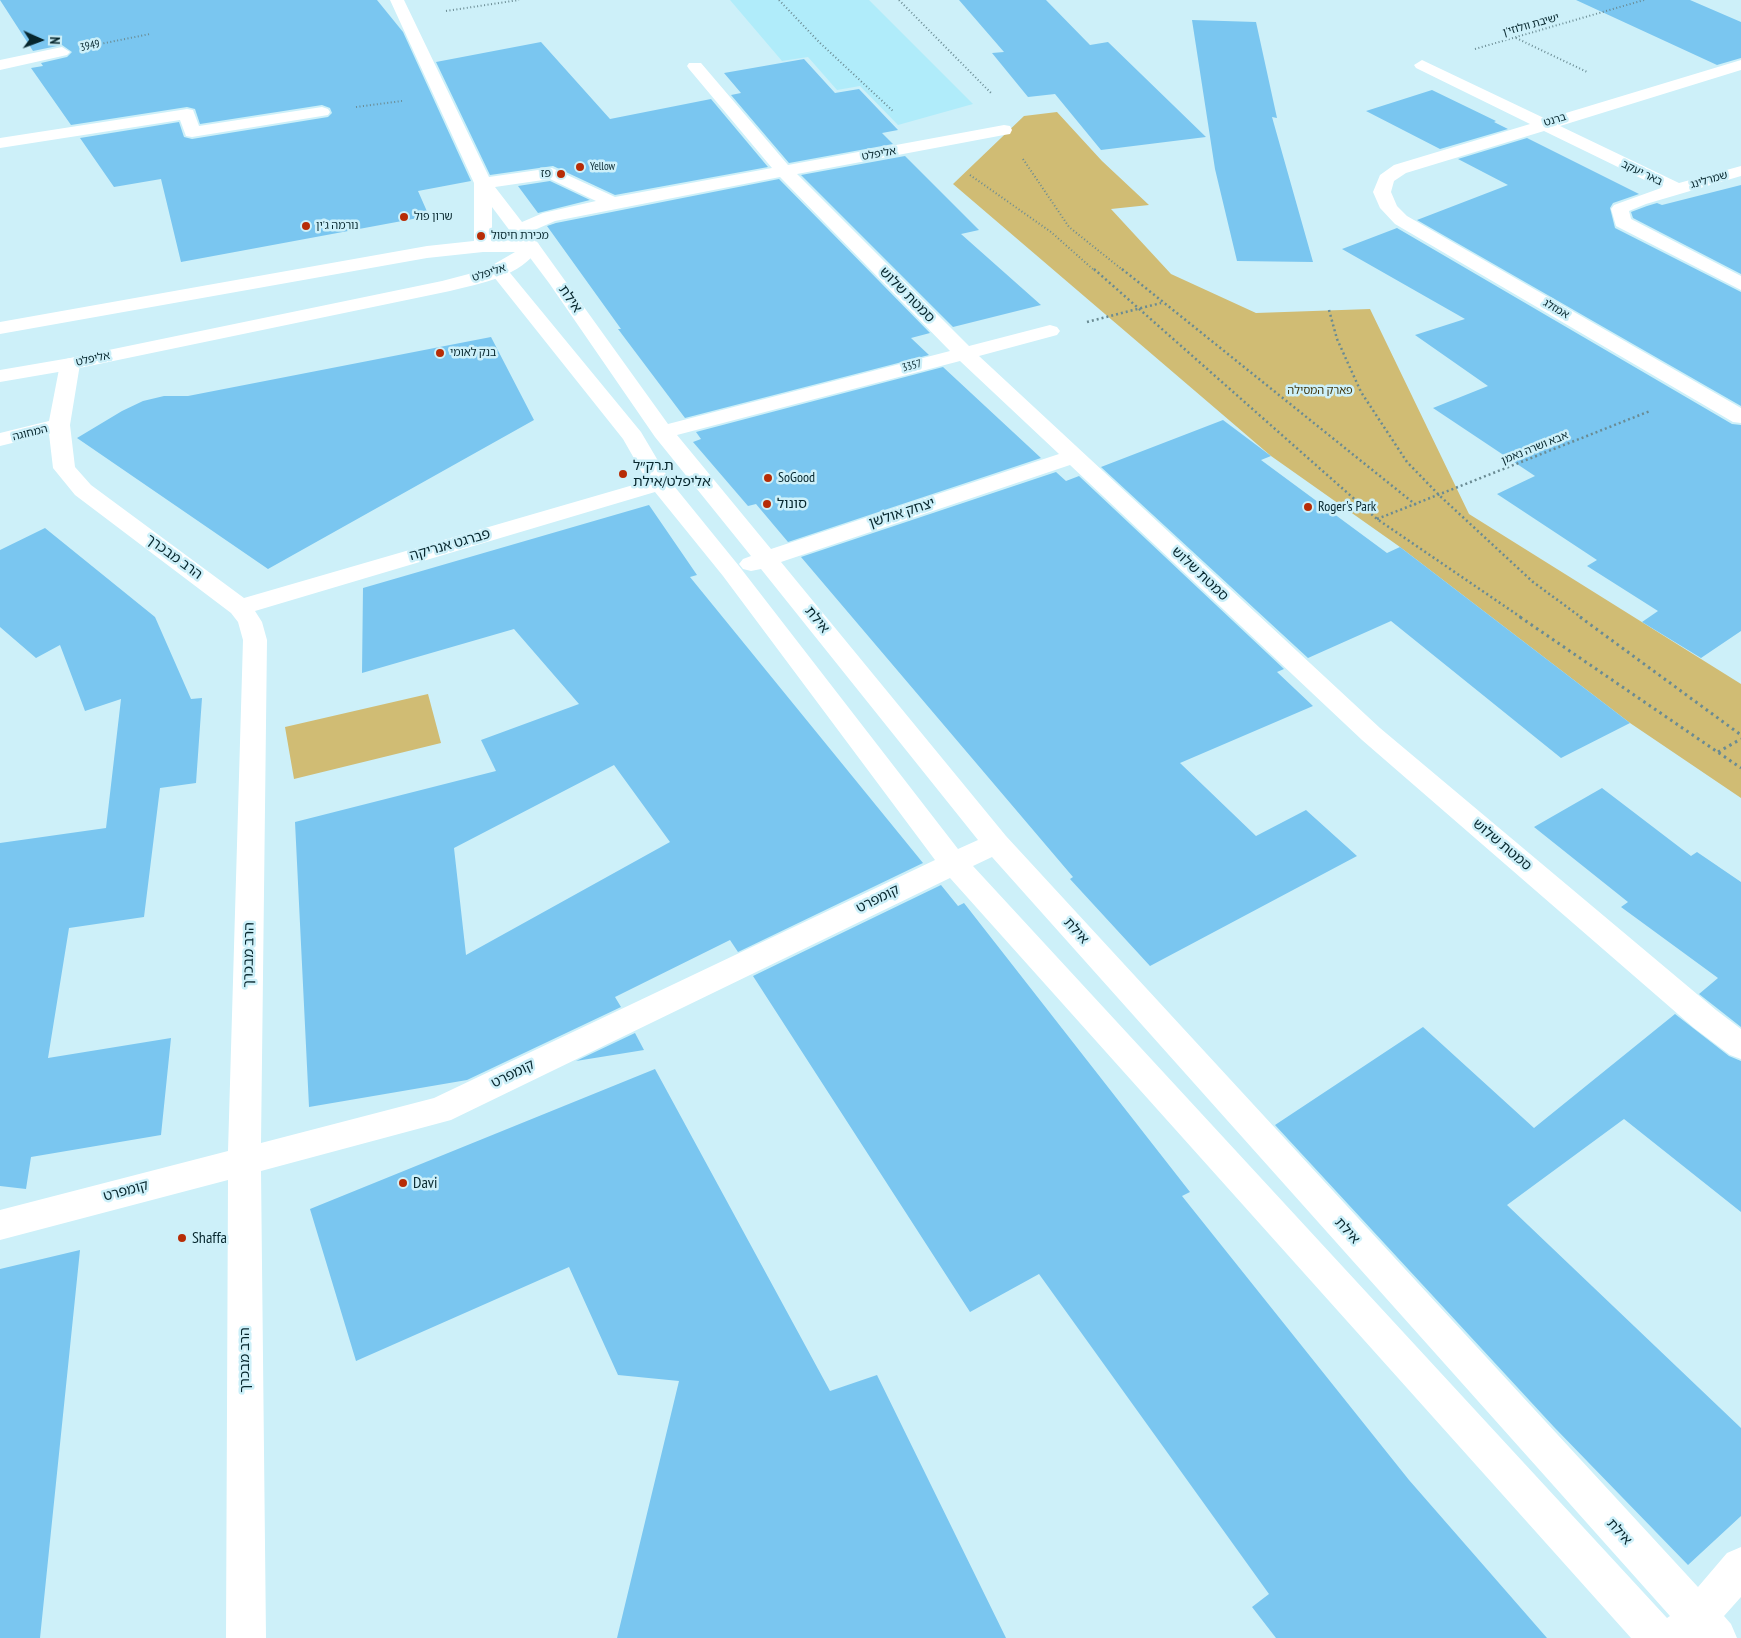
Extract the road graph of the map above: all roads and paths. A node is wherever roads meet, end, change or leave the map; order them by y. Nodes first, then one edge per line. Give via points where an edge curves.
1 (397, 0) edge
2 (519, 0) edge
3 (779, 0) edge
4 (899, 0) edge
5 (1644, 0) edge
6 (406, 17) junction
7 (150, 34) dead end
8 (1515, 38) junction
9 (62, 52) joint
10 (0, 65) edge
11 (1422, 65) joint
12 (1741, 65) edge
13 (695, 66) dead end
14 (1665, 88) junction
15 (440, 95) junction
16 (322, 112) joint
17 (899, 117) dead end
18 (1542, 124) junction
19 (1004, 130) junction
20 (0, 143) edge
21 (930, 145) junction
22 (783, 170) junction
23 (1741, 171) edge
24 (483, 183) junction
25 (1677, 190) junction
26 (1382, 192) joint
27 (613, 203) junction
28 (526, 238) junction
29 (484, 246) junction
30 (499, 272) junction
31 (1740, 284) edge
32 (1162, 303) junction
33 (1139, 309) junction
34 (1329, 310) dead end
35 (0, 328) edge
36 (1050, 331) joint
37 (964, 353) junction
38 (70, 364) junction
39 (0, 376) edge
40 (1699, 391) junction
41 (1741, 417) edge
42 (59, 425) junction
43 (663, 432) junction
44 (0, 440) edge
45 (1074, 456) junction
46 (660, 484) junction
47 (1440, 496) junction
48 (1416, 505) junction
49 (1377, 519) junction
50 (767, 558) junction
51 (731, 571) junction
52 (240, 607) junction
53 (1741, 737) edge
54 (1718, 752) junction
55 (1741, 768) edge
56 (996, 843) junction
57 (954, 864) junction
58 (1741, 1046) edge
59 (244, 1160) junction
60 (0, 1224) edge
61 (1741, 1567) edge
62 (1697, 1631) edge
63 (246, 1638) edge
64 (1658, 1638) edge

1 - 6 street, אילת
2 - 6 path
3 - 17 path
4 - 19 path via 994,95
5 - 8 path, ישיבת וולוזי'ן
6 - 15 street, אילת
7 - 9 path, 3949
8 - 11 path, ישיבת וולוזי'ן
8 - 14 path via 1604,80
9 - 10 street, 3949
11 - 18 street, באר יעקב
12 - 14 street, ברנט
13 - 22 street, סמטת שלוש
14 - 18 street, ברנט
15 - 16 path
15 - 24 street, אילת
16 - 20 street via 192,132 187,114
18 - 25 street, באר יעקב
18 - 26 street, ברנט via 1400,169 1386,179
19 - 21 street, אליפלט
19 - 32 path via 1069,227
21 - 22 street, אליפלט
21 - 33 path via 1051,232
22 - 27 street, אליפלט
22 - 37 street, סמטת שלוש
23 - 25 street, שמרלינג
24 - 27 street via 552,173
24 - 28 street, אילת
24 - 29 street, אילת
25 - 31 street, באר יעקב via 1620,209 1622,222
26 - 40 street, אמזלג via 1389,208 1401,220
27 - 28 street, אליפלט via 549,218
28 - 29 street, אליפלט
28 - 30 street, אליפלט via 516,263
28 - 43 street, אילת
29 - 35 street, אליפלט via 427,252
30 - 38 street, אליפלט via 444,287
30 - 46 street via 633,437
32 - 33 path
32 - 48 path
33 - 36 path
33 - 49 path
34 - 47 path via 1337,339 1361,392 1407,462
36 - 37 street, 3357
37 - 43 street, 3357
37 - 45 street, סמטת שלוש
38 - 39 street, אליפלט
38 - 42 street, הרב מבכרך
40 - 41 street, אמזלג
40 - 47 path, אבא ושרה נאמן
42 - 44 street, המחוגה
42 - 52 street, הרב מבכרך via 64,468 72,480
43 - 50 street, אילת
45 - 50 street, יצחק אולשן
45 - 58 street, סמטת שלוש via 1371,734 1705,1019
46 - 51 street
46 - 52 street, פברגט אנריקה
47 - 48 path, אבא ושרה נאמן
47 - 53 path via 1533,582
48 - 49 path, אבא ושרה נאמן
49 - 54 path
50 - 51 street, יצחק אולשן
50 - 56 street, אילת
51 - 57 street
52 - 59 street, הרב מבכרך via 250,622 255,640
53 - 54 path
54 - 55 path
56 - 57 street, קומפרט
56 - 62 street, אילת
57 - 59 street, קומפרט via 440,1110
57 - 64 street
59 - 60 street, קומפרט
59 - 63 street, הרב מבכרך
61 - 62 street

